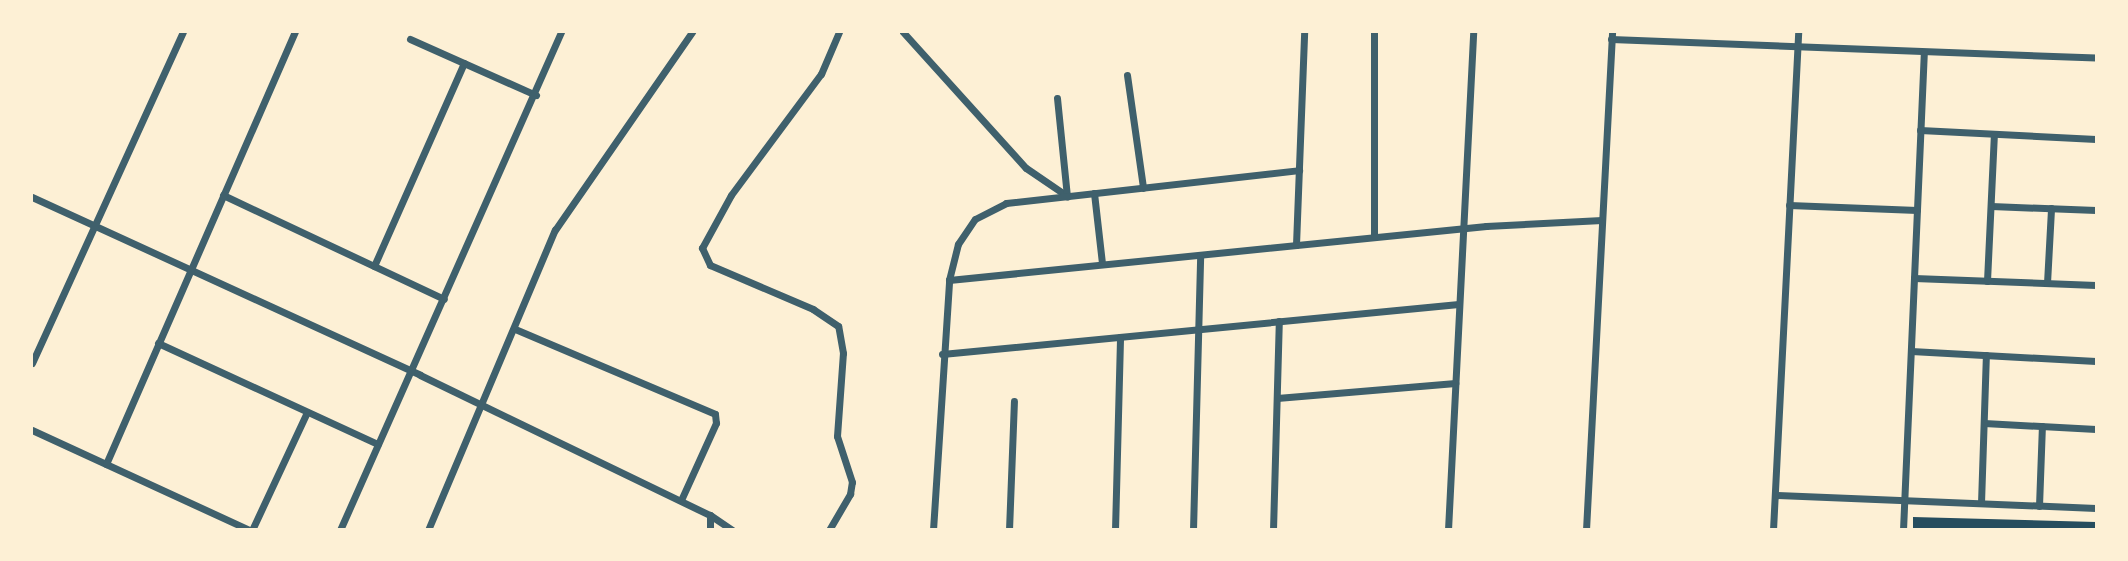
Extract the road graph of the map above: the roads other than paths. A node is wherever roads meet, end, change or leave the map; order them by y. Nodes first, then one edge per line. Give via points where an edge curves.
1 (183, 32) edge
2 (295, 32) edge
3 (561, 32) edge
4 (692, 32) edge
5 (839, 32) edge
6 (904, 32) edge
7 (1304, 32) edge
8 (1374, 32) edge
9 (1473, 32) edge
10 (1798, 32) edge
11 (1612, 36) edge
12 (410, 39) dead end
13 (1798, 47) junction
14 (1924, 52) junction
15 (2096, 58) edge
16 (464, 63) junction
17 (1127, 75) dead end
18 (536, 95) junction
19 (1057, 98) dead end
20 (1920, 130) junction
21 (1994, 134) junction
22 (2096, 139) edge
23 (1299, 170) junction
24 (1143, 188) junction
25 (1094, 193) junction
26 (223, 195) junction
27 (1068, 196) junction
28 (32, 197) edge
29 (1790, 205) junction
30 (1991, 206) junction
31 (2050, 208) junction
32 (1917, 210) junction
33 (2096, 210) edge
34 (1602, 220) junction
35 (94, 226) junction
36 (1464, 228) junction
37 (1374, 237) junction
38 (1296, 245) junction
39 (1200, 255) junction
40 (1102, 263) junction
41 (374, 266) junction
42 (191, 270) junction
43 (1914, 278) junction
44 (949, 280) junction
45 (1987, 281) junction
46 (2046, 283) junction
47 (2096, 285) edge
48 (444, 299) junction
49 (1460, 304) junction
50 (1279, 321) junction
51 (516, 329) junction
52 (1198, 329) junction
53 (1120, 337) junction
54 (159, 343) junction
55 (1911, 351) junction
56 (942, 354) junction
57 (1986, 355) junction
58 (2096, 361) edge
59 (32, 363) edge
60 (411, 371) junction
61 (1455, 383) junction
62 (1277, 398) junction
63 (1014, 401) dead end
64 (482, 405) junction
65 (307, 412) junction
66 (1984, 424) junction
67 (2042, 426) junction
68 (2096, 429) edge
69 (32, 430) edge
70 (378, 444) junction
71 (106, 464) junction
72 (1775, 495) junction
73 (681, 500) junction
74 (1904, 500) junction
75 (1981, 503) junction
76 (2039, 506) junction
77 (2096, 508) edge
78 (710, 515) junction
79 (251, 530) edge
80 (340, 530) edge
81 (428, 530) edge
82 (710, 530) edge
83 (732, 530) edge
84 (829, 530) edge
85 (933, 530) edge
86 (1009, 530) edge
87 (1115, 530) edge
88 (1193, 530) edge
89 (1273, 530) edge
90 (1448, 530) edge
91 (1586, 530) edge
92 (1773, 530) edge
93 (1903, 530) edge

1 - 35 street
2 - 26 street
3 - 18 street
4 - 51 street via 555,230
5 - 84 street via 821,74 732,195 702,248 710,265 813,309 838,326 843,353 837,436 852,482
6 - 27 street via 1026,168
7 - 23 street
8 - 37 street
9 - 36 street
10 - 13 street
11 - 13 street
11 - 34 street
12 - 16 street
13 - 14 street
13 - 29 street
14 - 15 street
14 - 20 street
16 - 18 street
16 - 41 street
17 - 24 street
18 - 48 street
19 - 27 street
20 - 21 street
20 - 32 street
21 - 22 street
21 - 30 street
23 - 24 street
23 - 38 street
24 - 25 street
25 - 27 street
25 - 40 street
26 - 41 street
26 - 42 street
27 - 44 street via 1006,203 975,219 958,244
28 - 35 street
29 - 32 street
29 - 72 street
30 - 31 street
30 - 45 street
31 - 33 street
31 - 46 street
32 - 43 street
34 - 36 street
34 - 91 street
35 - 42 street
35 - 59 street
36 - 37 street
36 - 49 street
37 - 38 street
38 - 39 street
39 - 40 street
39 - 52 street
40 - 44 street
41 - 48 street
42 - 54 street
42 - 60 street
43 - 45 street
43 - 55 street
44 - 56 street
45 - 46 street
46 - 47 street
48 - 60 street
49 - 50 street
49 - 61 street
50 - 52 street
50 - 62 street
51 - 64 street
51 - 73 street via 715,414 716,423
52 - 53 street
52 - 88 street
53 - 56 street
53 - 87 street
54 - 65 street
54 - 71 street
55 - 57 street
55 - 74 street
56 - 85 street
57 - 58 street
57 - 66 street
60 - 64 street
60 - 70 street
61 - 62 street
61 - 90 street
62 - 89 street
63 - 86 street
64 - 73 street
64 - 81 street
65 - 70 street
65 - 79 street
66 - 67 street
66 - 75 street
67 - 68 street
67 - 76 street
69 - 71 street
70 - 80 street
71 - 79 street
72 - 74 street
72 - 92 street
73 - 78 street
74 - 75 street
74 - 93 street
75 - 76 street
76 - 77 street
78 - 82 street
78 - 83 street

